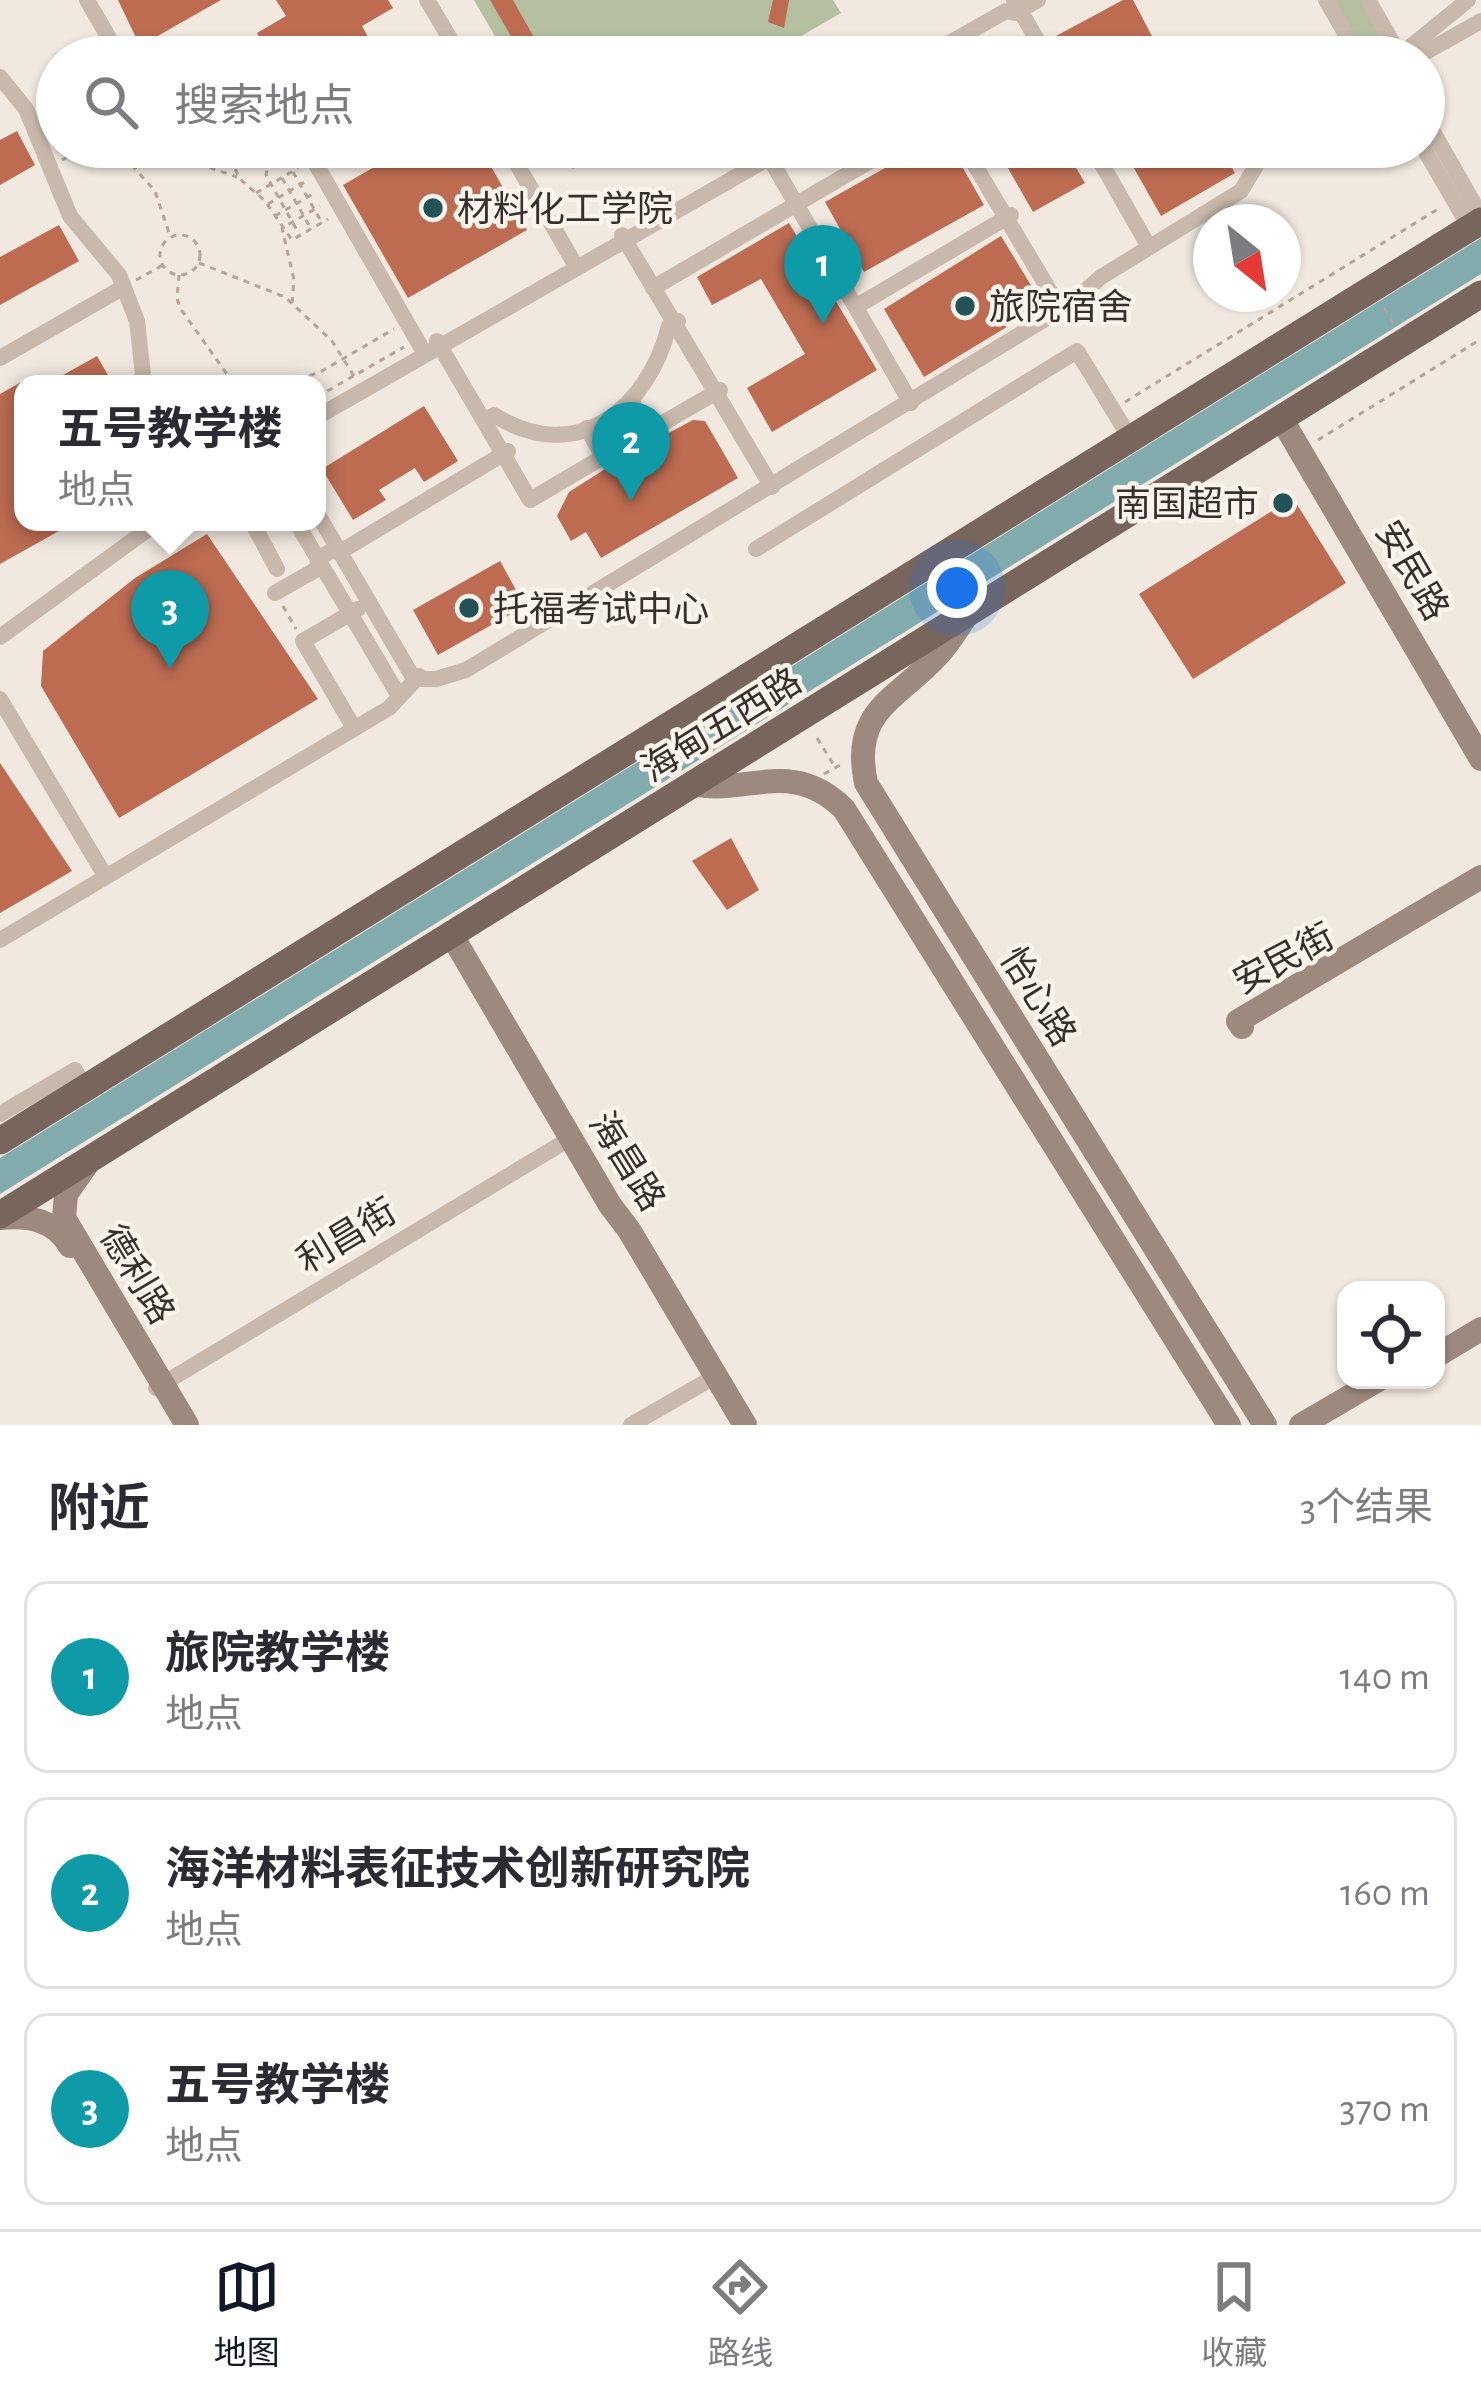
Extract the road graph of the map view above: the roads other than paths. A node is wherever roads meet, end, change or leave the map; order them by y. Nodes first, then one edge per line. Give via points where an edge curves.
1 (87, 0) edge
2 (424, 0) edge
3 (1038, 0) edge
4 (1054, 0) edge
5 (1326, 0) edge
6 (1368, 0) edge
7 (1468, 0) edge
8 (1017, 10) edge
9 (1481, 20) edge
10 (1450, 29) junction
11 (108, 36) edge
12 (445, 36) edge
13 (962, 36) edge
14 (979, 36) edge
15 (1347, 36) edge
16 (1389, 36) edge
17 (1424, 36) edge
18 (1442, 36) edge
19 (0, 77) edge
20 (36, 133) edge
21 (1445, 158) edge
22 (50, 168) edge
23 (312, 168) edge
24 (522, 168) edge
25 (744, 168) edge
26 (781, 168) edge
27 (847, 168) edge
28 (856, 168) edge
29 (980, 168) edge
30 (1107, 168) edge
31 (1253, 168) edge
32 (1435, 168) edge
33 (797, 200) junction
34 (1007, 214) junction
35 (1477, 222) edge
36 (626, 236) junction
37 (1150, 244) junction
38 (577, 264) junction
39 (654, 284) junction
40 (124, 287) junction
41 (1481, 294) edge
42 (858, 303) junction
43 (1062, 307) junction
44 (676, 322) junction
45 (432, 344) junction
46 (1, 354) edge
47 (143, 375) edge
48 (718, 391) junction
49 (912, 399) junction
50 (632, 402) junction
51 (326, 408) edge
52 (1284, 416) junction
53 (486, 420) junction
54 (587, 428) junction
55 (1130, 437) junction
56 (508, 456) junction
57 (773, 483) junction
58 (326, 518) edge
59 (326, 526) edge
60 (137, 531) edge
61 (145, 531) edge
62 (257, 531) edge
63 (301, 531) edge
64 (756, 548) dead end
65 (344, 553) junction
66 (318, 559) junction
67 (277, 569) dead end
68 (275, 593) dead end
69 (372, 601) junction
70 (969, 611) junction
71 (350, 614) junction
72 (0, 634) edge
73 (415, 675) junction
74 (398, 693) junction
75 (0, 699) edge
76 (353, 726) junction
77 (1481, 746) edge
78 (1481, 759) edge
79 (693, 784) junction
80 (103, 872) junction
81 (1481, 881) edge
82 (0, 936) edge
83 (446, 937) junction
84 (117, 1068) junction
85 (0, 1114) edge
86 (0, 1141) edge
87 (566, 1141) junction
88 (92, 1159) junction
89 (0, 1217) edge
90 (1481, 1319) edge
91 (1481, 1329) edge
92 (1445, 1340) edge
93 (1445, 1351) edge
94 (713, 1377) junction
95 (159, 1386) junction
96 (1363, 1389) edge
97 (1381, 1389) edge
98 (182, 1425) edge
99 (631, 1425) edge
100 (736, 1425) edge
101 (746, 1425) edge
102 (1229, 1425) edge
103 (1265, 1425) edge
104 (1301, 1425) edge
105 (1320, 1425) edge

1 - 11 street
2 - 12 street
3 - 8 street
4 - 8 street
5 - 15 street
6 - 16 street
7 - 10 street via 1452,10
8 - 13 street
8 - 14 street
9 - 10 street
10 - 17 street
10 - 18 street
19 - 20 street
21 - 35 street
22 - 40 street via 70,216
23 - 45 street via 406,322
24 - 38 street
25 - 36 street
26 - 33 street
27 - 33 street
28 - 33 street
29 - 34 street
30 - 37 street
31 - 37 street via 1241,191
32 - 35 street
33 - 39 street
33 - 42 street
34 - 42 street
34 - 43 street
35 - 55 main road, 海甸五西路
36 - 38 street
36 - 39 street
37 - 43 street
38 - 45 street
39 - 44 street
40 - 46 street
40 - 47 street
41 - 52 main road, 海甸五西路
42 - 49 street
43 - 49 street
44 - 48 street
44 - 50 street
45 - 51 street
45 - 53 street
48 - 50 street via 649,431
48 - 57 street
49 - 57 street
50 - 54 street
52 - 70 main road, 海甸五西路
52 - 77 street, 安民路
52 - 78 street, 安民路
53 - 54 street via 494,415 532,432
53 - 56 street
54 - 56 street via 603,457 535,497
55 - 64 street via 1077,351
55 - 84 main road, 海甸五西路
56 - 65 street
57 - 73 street via 490,652 453,670
58 - 65 street
59 - 65 street
60 - 72 street
61 - 72 street
62 - 67 street
63 - 66 street
65 - 66 street
65 - 69 street
66 - 68 street via 317,569
66 - 71 street
69 - 71 street
69 - 73 street
70 - 79 main road, 海甸五西路
70 - 103 street, 怡心路 via 939,654 872,718 866,783
71 - 74 street
71 - 76 street via 303,641
73 - 74 street
74 - 76 street
75 - 80 street
76 - 80 street
79 - 83 main road, 海甸五西路
79 - 102 street, 怡心路 via 716,789 779,779 844,809
80 - 82 street
81 - 81 street, 安民街 via 1238,1021 1242,1027
83 - 87 street, 海昌路
83 - 88 main road, 海甸五西路
84 - 85 street via 82,1082 75,1070
84 - 86 main road, 海甸五西路
87 - 94 street, 海昌路
87 - 95 street, 利昌街
88 - 89 main road, 海甸五西路
88 - 95 street, 德利路 via 66,1194 64,1218
89 - 95 street, 德利路 via 36,1219 63,1234
90 - 92 street
91 - 93 street
94 - 99 street
94 - 100 street, 海昌路
94 - 101 street, 海昌路
95 - 98 street, 德利路
96 - 104 street
97 - 105 street

